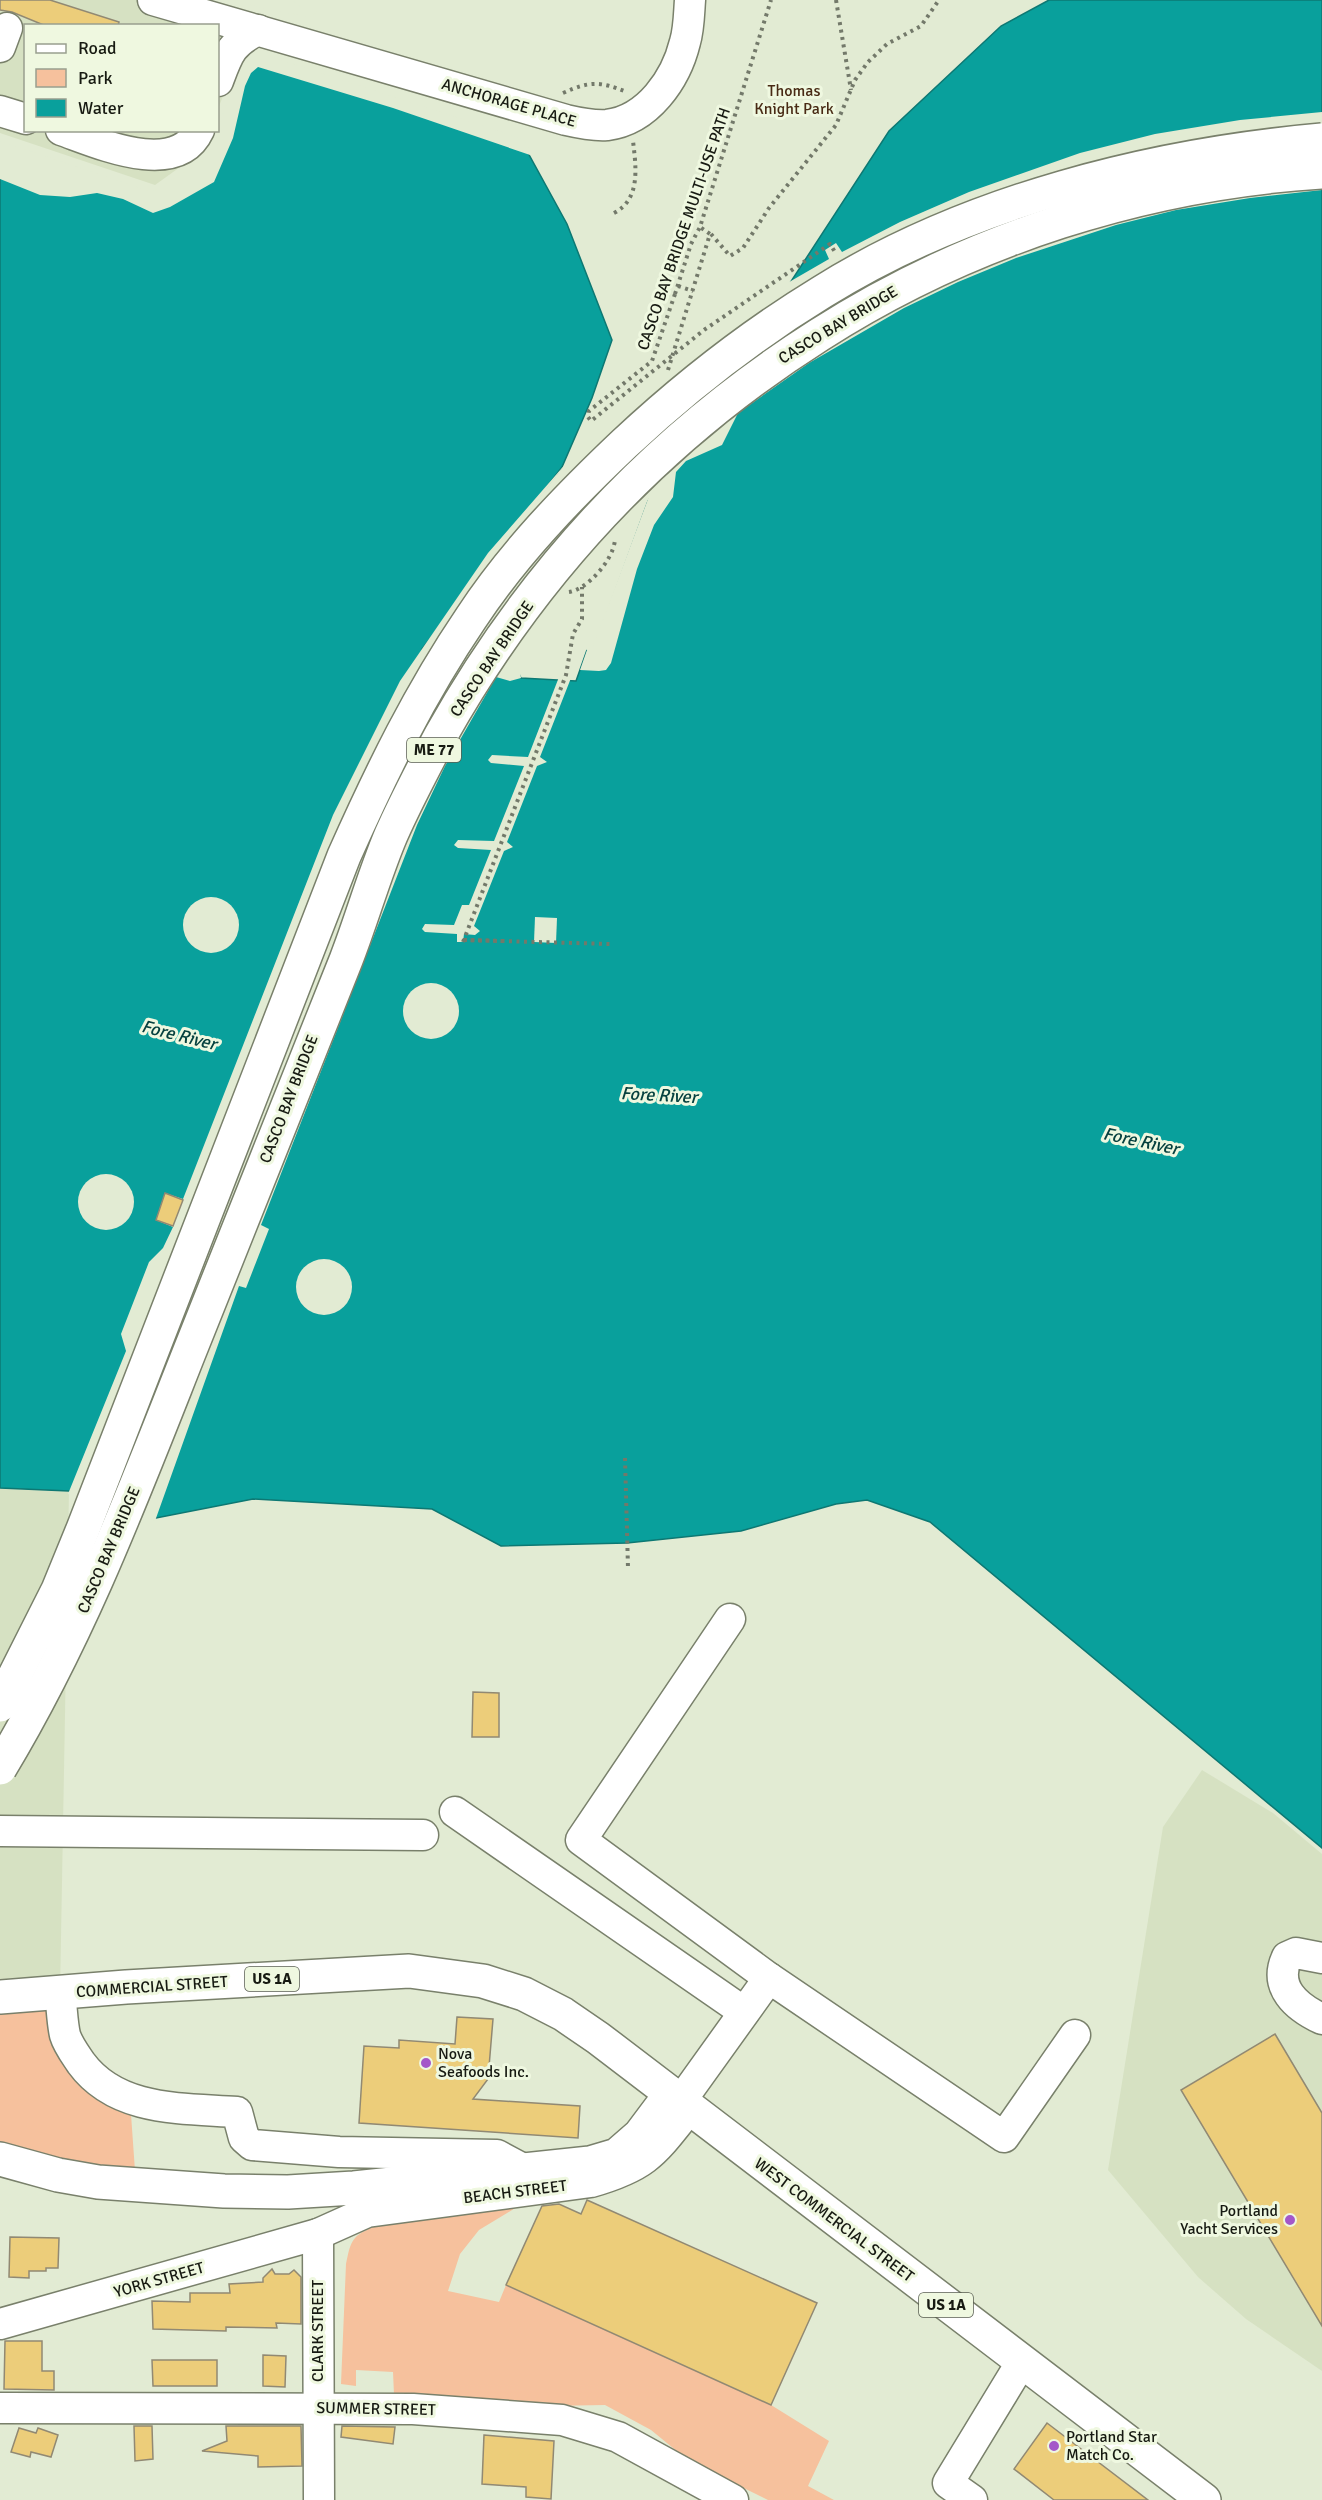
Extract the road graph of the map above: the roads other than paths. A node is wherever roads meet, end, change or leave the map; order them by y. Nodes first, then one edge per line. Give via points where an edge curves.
1 (153, 0) edge
2 (690, 0) edge
3 (258, 30) junction
4 (219, 78) edge
5 (0, 111) edge
6 (24, 118) edge
7 (67, 132) edge
8 (198, 132) edge
9 (1322, 140) edge
10 (1322, 172) edge
11 (730, 1619) dead end
12 (0, 1705) edge
13 (0, 1768) edge
14 (455, 1812) dead end
15 (0, 1831) edge
16 (423, 1834) dead end
17 (1322, 1958) edge
18 (769, 1978) junction
19 (483, 1981) joint
20 (60, 1994) junction
21 (0, 1997) edge
22 (744, 2012) junction
23 (1322, 2019) edge
24 (1075, 2035) dead end
25 (680, 2102) junction
26 (0, 2159) edge
27 (522, 2169) junction
28 (318, 2234) junction
29 (0, 2324) edge
30 (1020, 2363) junction
31 (0, 2408) edge
32 (319, 2408) junction
33 (319, 2500) edge
34 (733, 2500) edge
35 (972, 2500) edge
36 (1203, 2500) edge

1 - 3 street, ANCHORAGE PLACE
2 - 3 street, ANCHORAGE PLACE via 686,40 678,62 642,110 608,125 546,114
3 - 4 street via 230,50
5 - 6 street
7 - 8 street via 152,156 175,152
9 - 12 main road, CASCO BAY BRIDGE / ME 77, bridge via 1266,144 1178,159 1088,181 998,209 910,245 824,290 743,344 630,438 530,542 472,616 423,694 380,774 344,856 83,1529 53,1600
10 - 13 main road, CASCO BAY BRIDGE / ME 77, bridge via 1211,184 1122,204 1034,231 901,287 775,363 697,423 607,505 516,617 442,734 391,835 346,960 119,1530 75,1632
11 - 18 street via 581,1840
14 - 22 street
15 - 16 street
17 - 23 street via 1296,1953 1287,1957 1281,1969 1295,2003
18 - 22 street, BEACH STREET
18 - 24 street via 1004,2137
19 - 20 main road, COMMERCIAL STREET / US 1A via 409,1971
19 - 25 main road, WEST COMMERCIAL STREET / US 1A via 524,1994 563,2014
20 - 21 main road, COMMERCIAL STREET / US 1A
20 - 27 street via 65,2035 72,2049 99,2083 130,2100 237,2112 244,2138 252,2145 339,2152 497,2155
22 - 25 street, BEACH STREET
25 - 27 main road via 617,2155 590,2163
25 - 28 street, BEACH STREET via 647,2160 621,2174 591,2182 367,2212
25 - 30 main road, WEST COMMERCIAL STREET / US 1A
26 - 27 main road via 58,2175 140,2186 288,2192
28 - 29 street, YORK STREET
28 - 32 street, CLARK STREET
30 - 35 street via 948,2483
30 - 36 main road, WEST COMMERCIAL STREET / US 1A
31 - 32 street, SUMMER STREET
32 - 33 street, CLARK STREET
32 - 34 street, SUMMER STREET via 562,2420 618,2437

